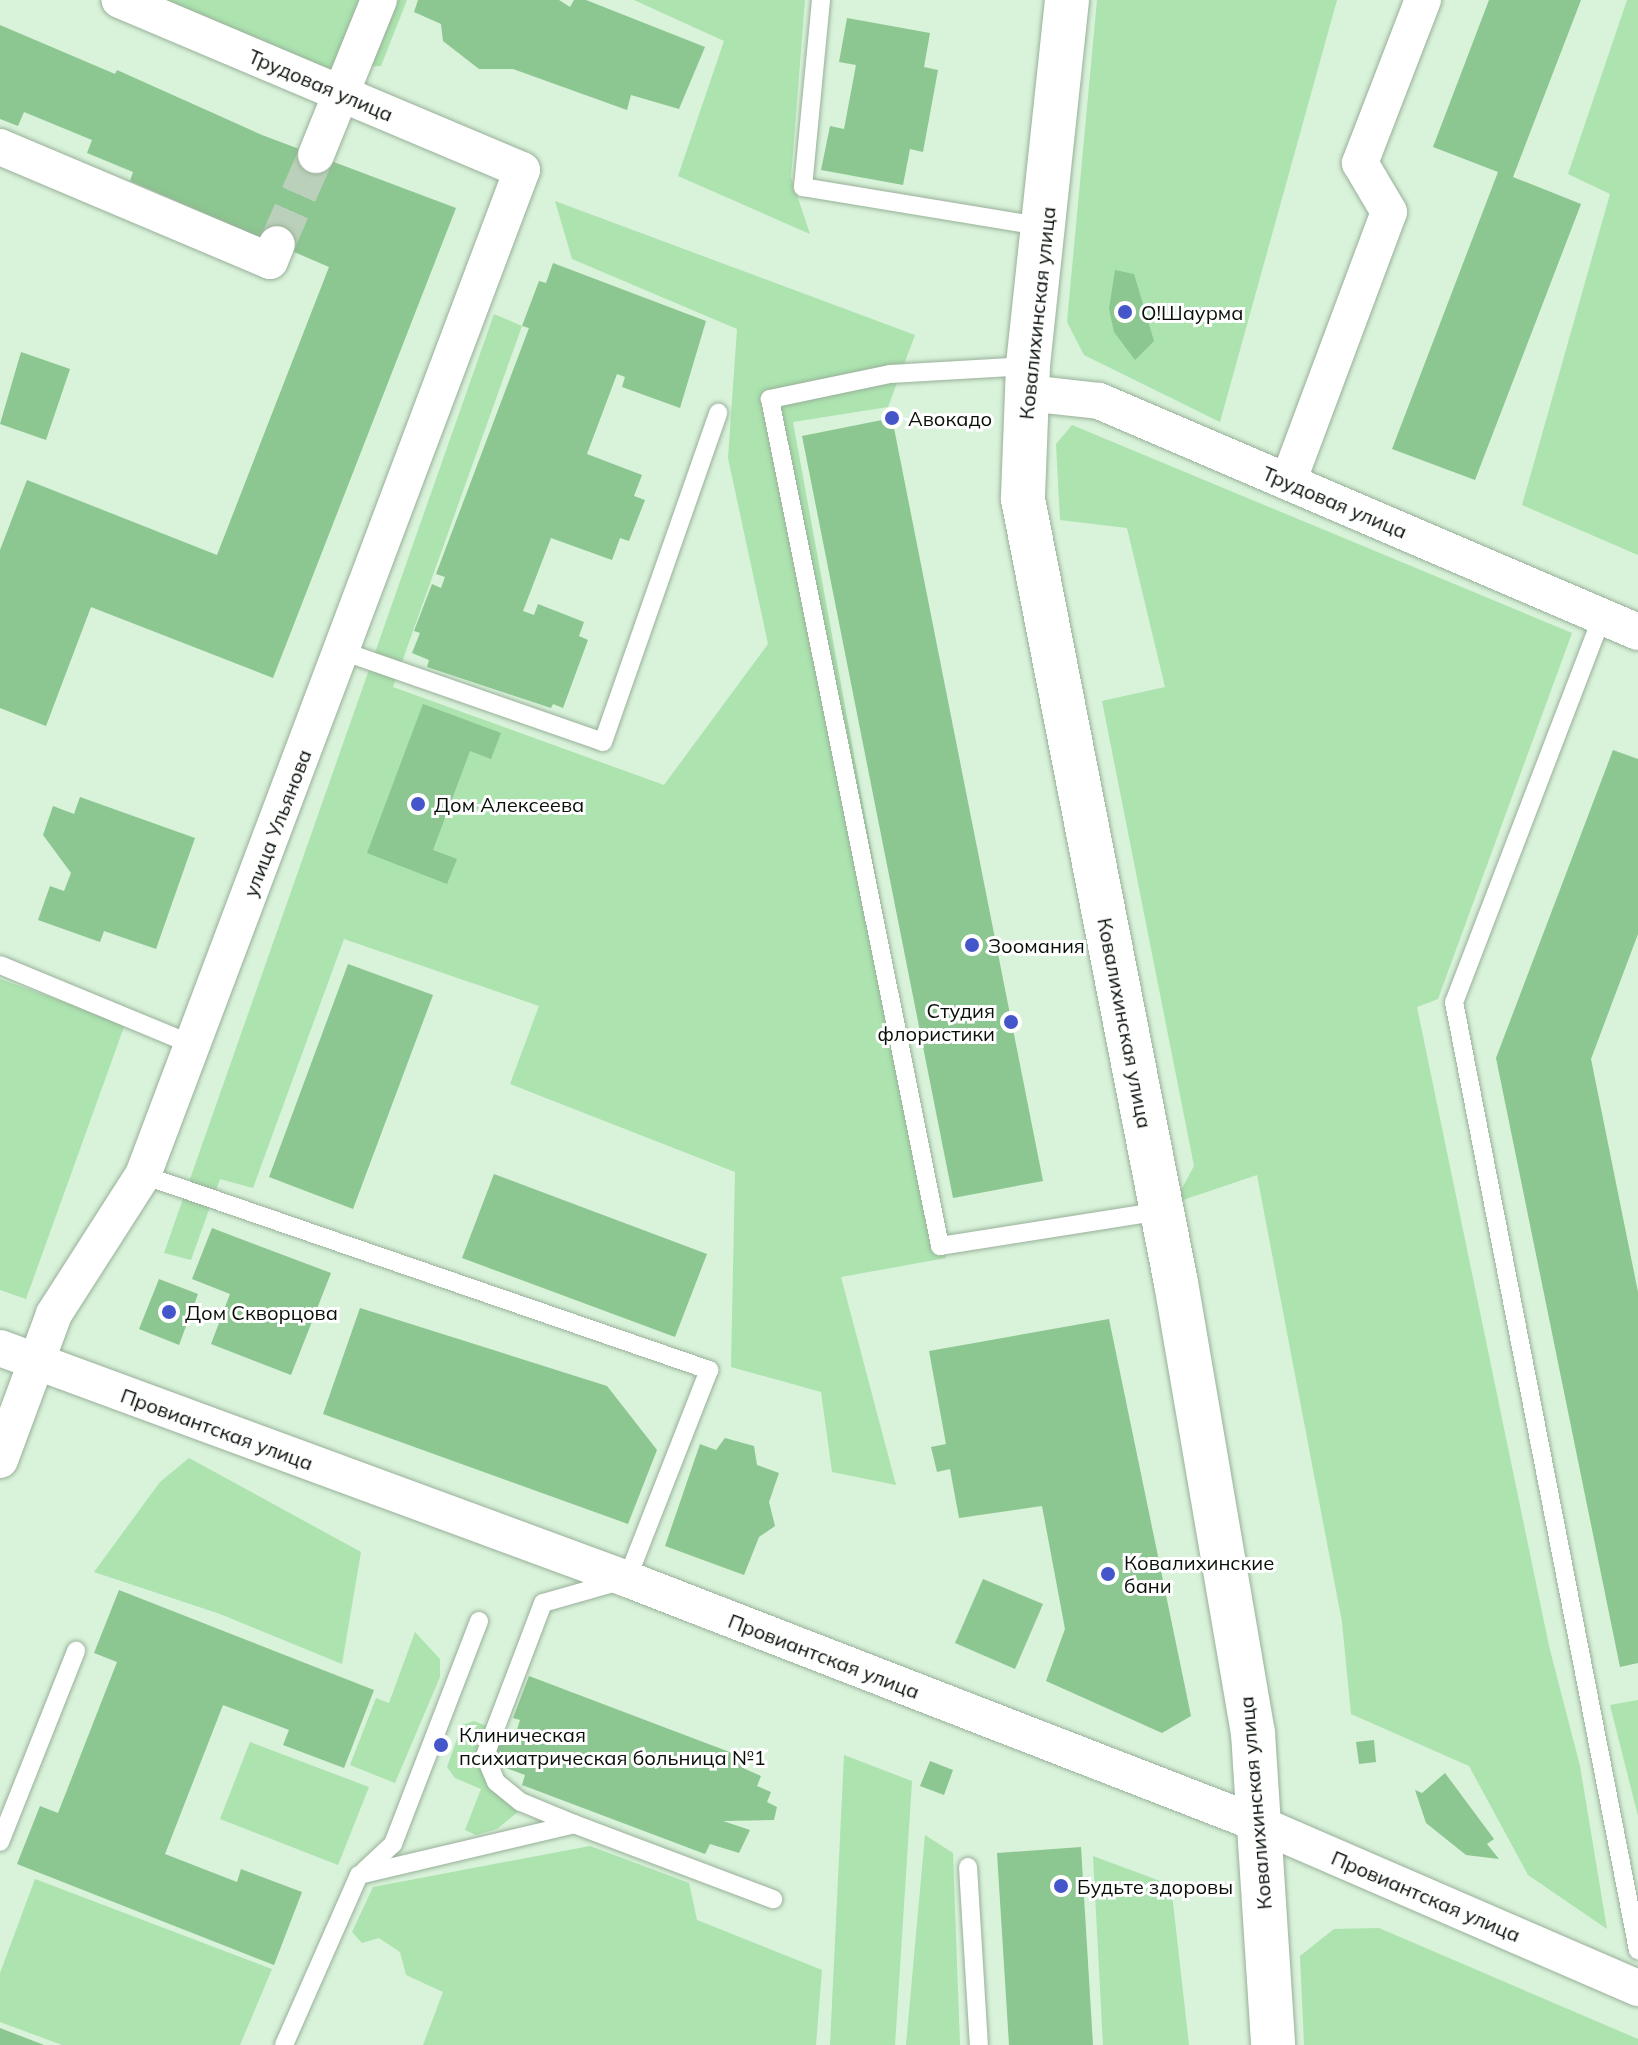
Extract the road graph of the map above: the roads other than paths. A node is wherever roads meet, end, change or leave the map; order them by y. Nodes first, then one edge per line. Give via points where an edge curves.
1 (119, 0) edge
2 (379, 0) edge
3 (821, 0) edge
4 (1067, 0) edge
5 (1423, 0) edge
6 (341, 93) junction
7 (0, 147) edge
8 (316, 155) tunnel mouth
9 (522, 170) joint
10 (1045, 227) junction
11 (277, 244) dead end
12 (1028, 380) junction
13 (718, 413) dead end
14 (1288, 482) junction
15 (1602, 617) junction
16 (1638, 632) edge
17 (342, 651) junction
18 (0, 965) edge
19 (193, 1045) junction
20 (143, 1175) junction
21 (1161, 1211) junction
22 (0, 1348) edge
23 (36, 1361) junction
24 (0, 1460) edge
25 (627, 1579) junction
26 (479, 1621) dead end
27 (76, 1651) dead end
28 (574, 1824) junction
29 (1259, 1824) junction
30 (0, 1842) edge
31 (968, 1867) dead end
32 (359, 1875) junction
33 (773, 1899) dead end
34 (1638, 1950) edge
35 (1638, 1988) edge
36 (284, 2045) edge
37 (979, 2045) edge
38 (1273, 2045) edge

1 - 6 street, Трудовая улица
2 - 6 street
3 - 10 lane via 803,187
4 - 10 street, Ковалихинская улица
5 - 14 street via 1360,163 1389,212
6 - 8 street
6 - 9 street, Трудовая улица
7 - 11 street via 270,261
9 - 17 street, улица Ульянова
10 - 12 street, Ковалихинская улица
12 - 14 street, Трудовая улица via 1099,401
12 - 21 street, Ковалихинская улица via 1023,499
12 - 21 lane via 890,374 770,399 940,1246
13 - 17 lane via 603,742
14 - 15 street, Трудовая улица
15 - 16 street, Трудовая улица
15 - 34 lane via 1454,1002
17 - 19 street, улица Ульянова
18 - 19 lane
19 - 20 street, улица Ульянова
20 - 23 street, улица Ульянова via 54,1314
20 - 25 lane via 709,1370
21 - 29 street, Ковалихинская улица via 1253,1733
22 - 23 street, Провиантская улица
23 - 24 street, улица Ульянова
23 - 25 street, Провиантская улица
25 - 28 lane via 543,1603 485,1756 496,1782 521,1802
25 - 29 street, Провиантская улица
26 - 32 lane via 393,1844
27 - 30 lane
28 - 32 lane
28 - 33 lane
29 - 35 street, Провиантская улица
29 - 38 street, Ковалихинская улица
31 - 37 lane
32 - 36 lane

